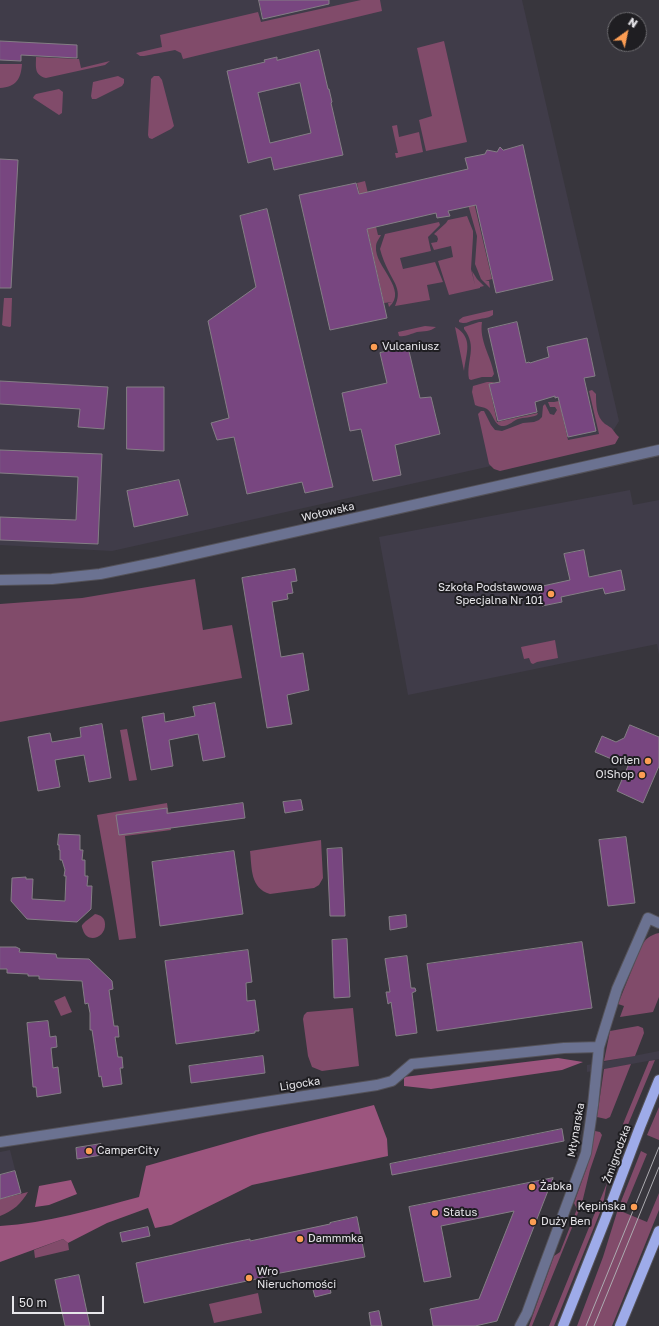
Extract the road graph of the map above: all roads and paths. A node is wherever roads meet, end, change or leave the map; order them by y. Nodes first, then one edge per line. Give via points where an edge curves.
1 (659, 450) edge
2 (0, 580) edge
3 (659, 923) edge
4 (599, 1047) junction
5 (659, 1080) edge
6 (0, 1142) edge
7 (659, 1230) edge
8 (520, 1326) edge
9 (563, 1326) edge
10 (620, 1326) edge

1 - 2 street, Wołowska via 100,574 52,580
3 - 4 street, Młynarska via 648,918 617,989
4 - 6 street, Ligocka via 564,1048 412,1064 392,1081 377,1085
4 - 8 street, Młynarska via 586,1153
5 - 9 main road, Żmigrodzka
7 - 10 main road

